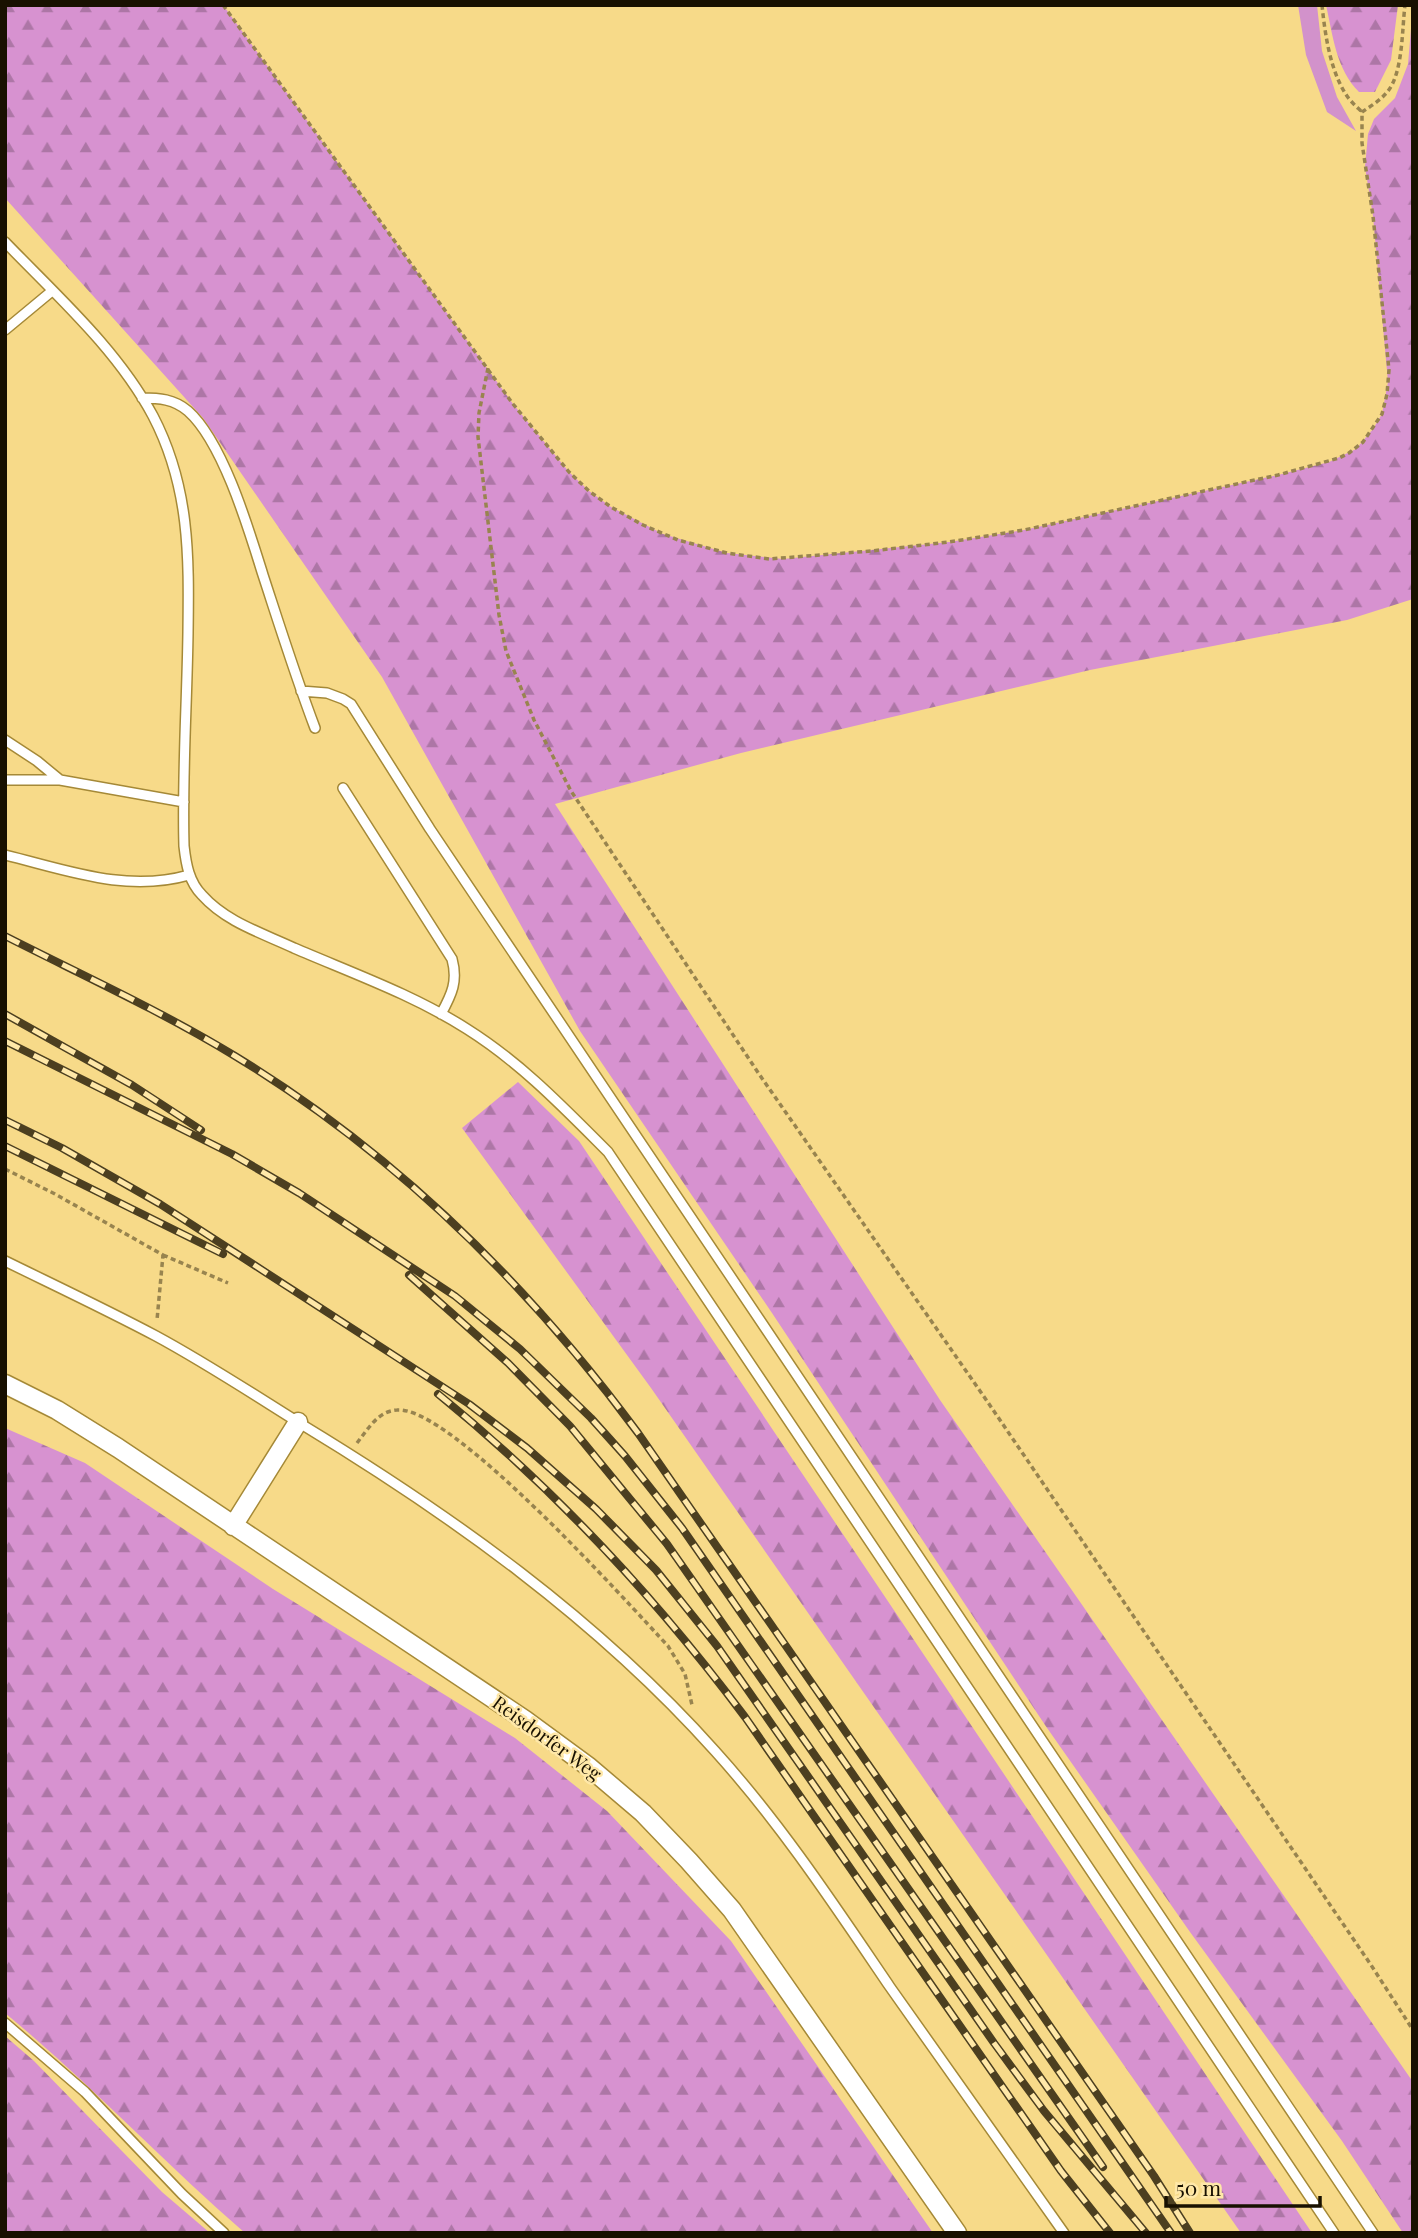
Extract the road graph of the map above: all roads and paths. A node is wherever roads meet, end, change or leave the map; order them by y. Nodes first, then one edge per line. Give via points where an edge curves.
1 (223, 5) edge
2 (1322, 5) edge
3 (1405, 5) edge
4 (1362, 112) junction
5 (5, 242) edge
6 (52, 291) junction
7 (5, 330) edge
8 (488, 368) junction
9 (142, 398) junction
10 (301, 691) junction
11 (315, 728) dead end
12 (5, 740) edge
13 (5, 780) edge
14 (61, 780) junction
15 (343, 788) dead end
16 (184, 802) junction
17 (5, 855) edge
18 (189, 875) junction
19 (441, 1014) junction
20 (5, 1169) edge
21 (163, 1255) junction
22 (5, 1261) edge
23 (228, 1283) dead end
24 (156, 1336) junction
25 (5, 1384) edge
26 (298, 1422) junction
27 (349, 1452) junction
28 (233, 1525) junction
29 (696, 1730) junction
30 (5, 2023) edge
31 (1413, 2030) edge
32 (224, 2233) edge
33 (957, 2233) edge
34 (1065, 2233) edge
35 (1334, 2233) edge
36 (1373, 2233) edge

1 - 8 path
2 - 4 path via 1338,77 1347,97
3 - 4 path via 1394,79 1387,92
4 - 8 path via 1388,382 1382,414 1373,429 1356,449 1329,462 1200,494 986,537 824,556 755,558 670,537 611,507 569,472
5 - 6 lane
6 - 7 lane
6 - 9 lane via 115,359
8 - 31 path via 478,437 501,628 534,720 571,791 759,1074 1011,1436
9 - 10 lane via 181,406 212,444 242,510
9 - 16 lane via 173,462 185,510 189,574
10 - 11 lane
10 - 36 lane via 335,695 357,712 437,841
12 - 14 lane
13 - 14 lane
14 - 16 lane
15 - 19 lane via 453,959 455,987
16 - 18 lane
17 - 18 lane via 130,883
18 - 19 lane via 199,893 228,917
19 - 35 lane via 519,1065 608,1152
20 - 21 path
21 - 23 path
21 - 24 path
22 - 24 lane
24 - 26 lane
25 - 28 street, Reisdorfer Weg via 76,1422
26 - 27 lane
26 - 28 street
27 - 29 lane via 564,1607 623,1657
27 - 29 path via 377,1418 395,1410 418,1414 453,1436 530,1503 668,1646 685,1674
28 - 33 street, Reisdorfer Weg via 553,1740 602,1777 674,1844 732,1910
29 - 34 lane via 798,1854
30 - 32 lane via 102,2108

